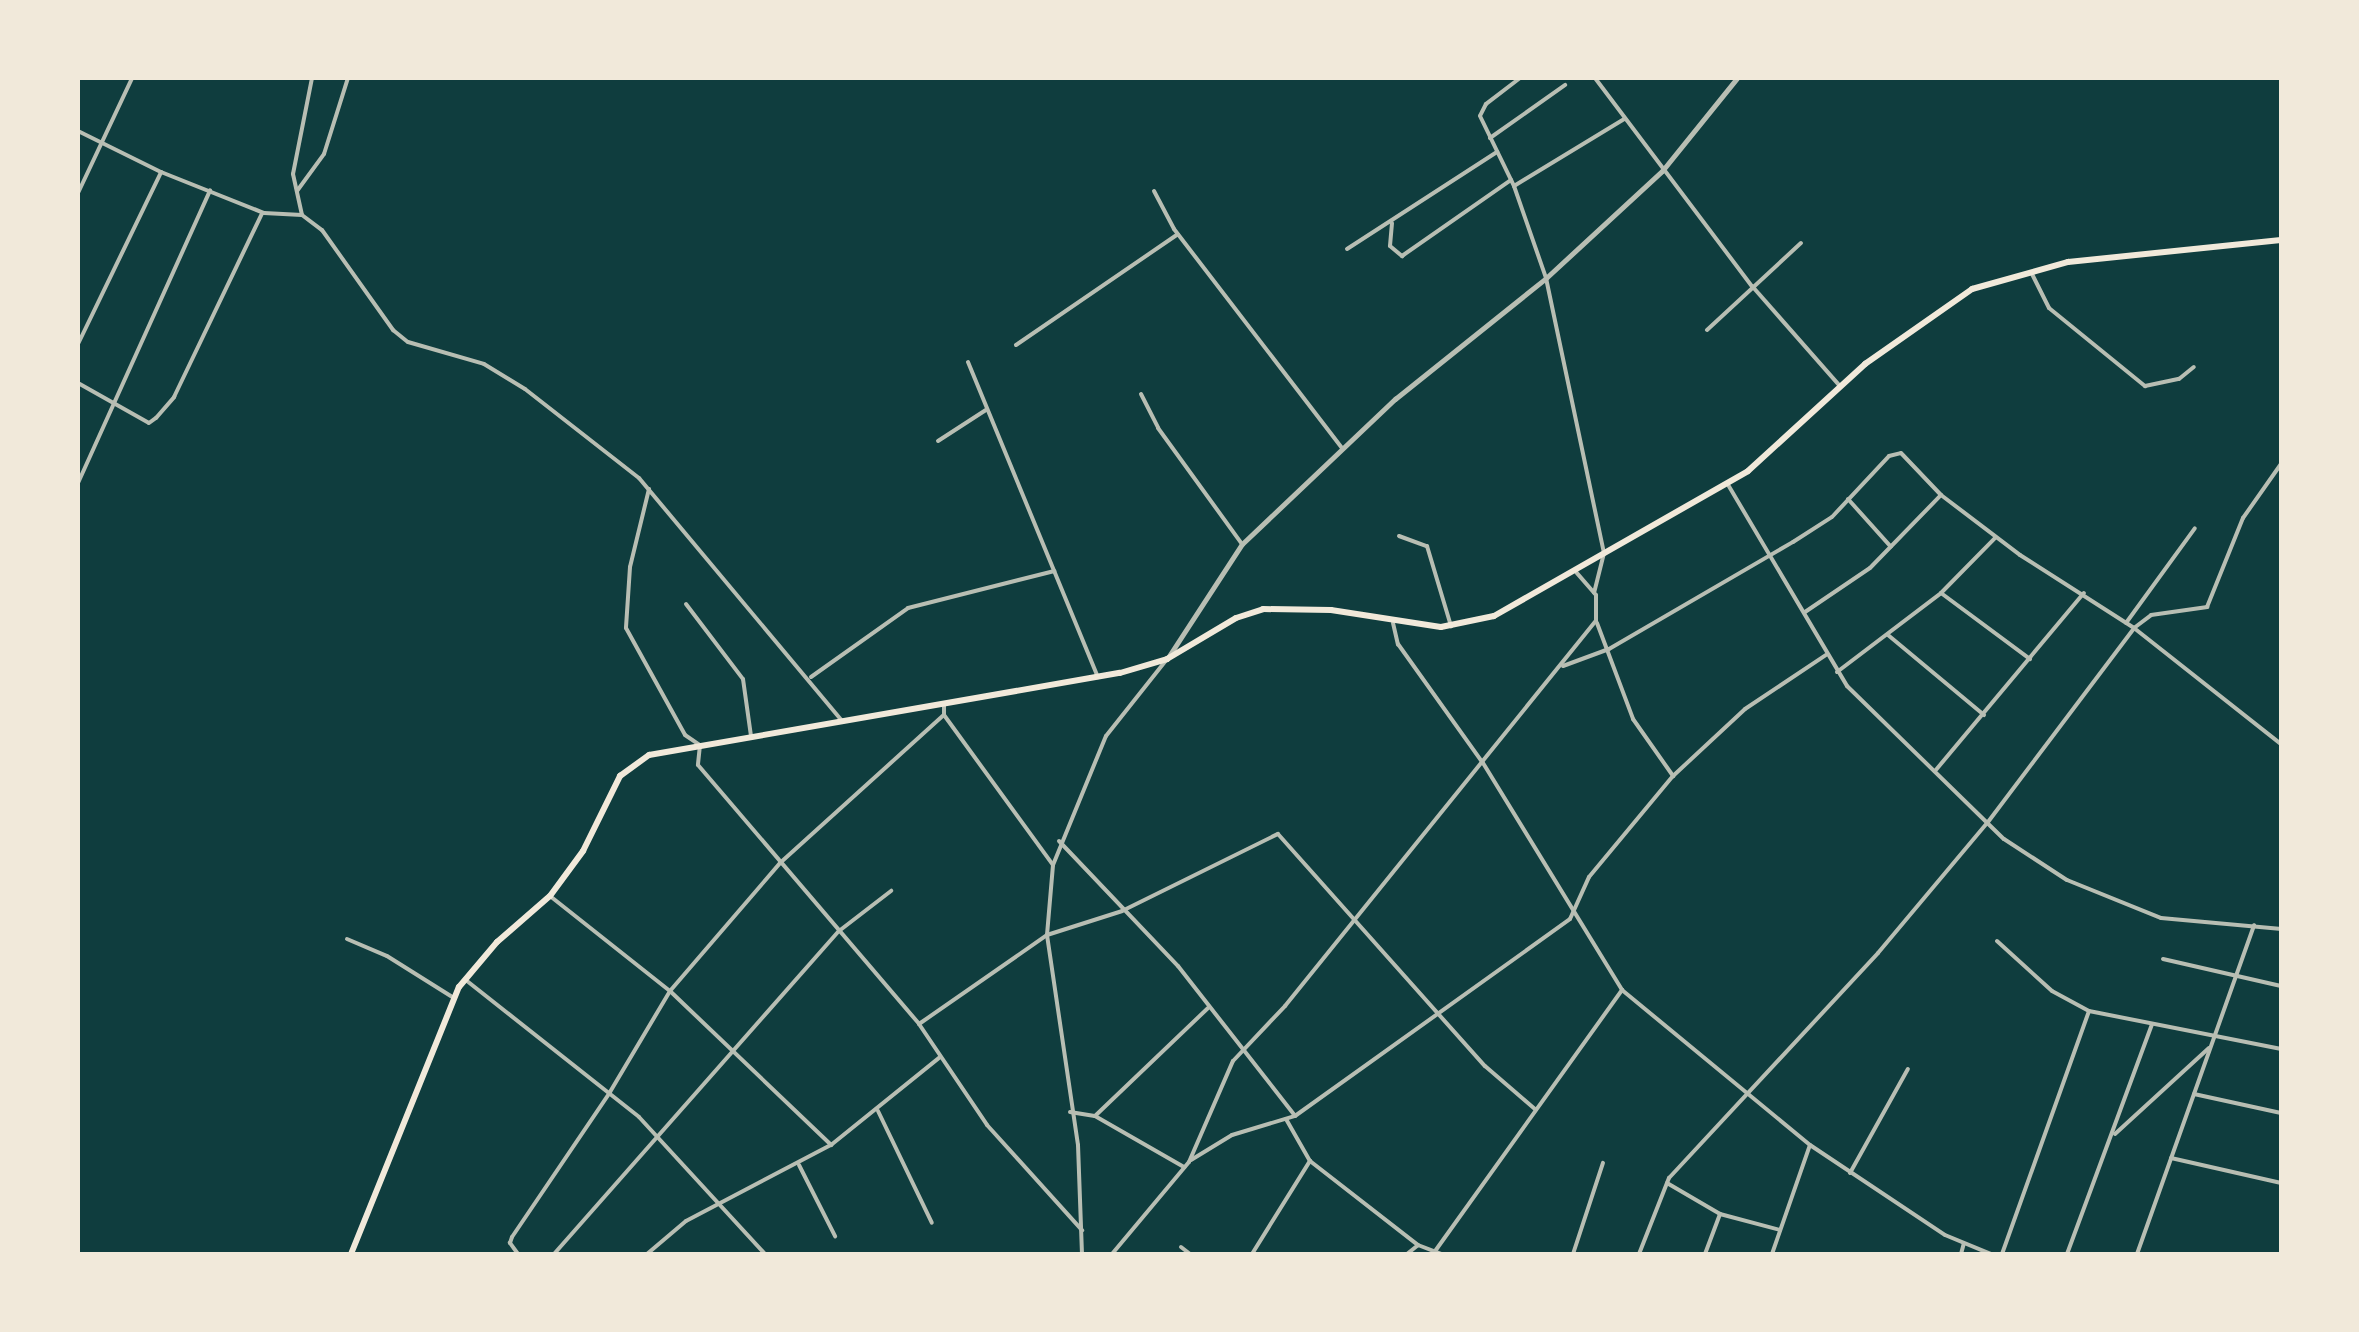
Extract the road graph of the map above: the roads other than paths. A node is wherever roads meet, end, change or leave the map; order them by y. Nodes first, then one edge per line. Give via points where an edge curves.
1 (132, 78) edge
2 (312, 78) edge
3 (348, 78) edge
4 (1520, 78) edge
5 (1595, 78) edge
6 (1737, 78) edge
7 (1565, 85) dead end
8 (1625, 118) junction
9 (78, 131) edge
10 (1490, 138) junction
11 (100, 144) junction
12 (1497, 152) junction
13 (1662, 171) junction
14 (161, 172) junction
15 (1511, 180) junction
16 (1514, 186) junction
17 (210, 190) junction
18 (297, 191) junction
19 (1154, 191) dead end
20 (78, 193) edge
21 (263, 212) junction
22 (302, 215) junction
23 (1392, 223) junction
24 (1178, 234) junction
25 (2281, 240) edge
26 (1801, 243) dead end
27 (1347, 249) dead end
28 (2031, 272) junction
29 (1546, 278) junction
30 (1752, 286) junction
31 (1707, 330) dead end
32 (78, 344) edge
33 (1016, 345) dead end
34 (968, 362) dead end
35 (2194, 367) dead end
36 (78, 383) edge
37 (1840, 386) junction
38 (1141, 394) dead end
39 (113, 400) junction
40 (986, 410) junction
41 (938, 441) dead end
42 (1341, 447) junction
43 (2281, 464) edge
44 (78, 483) edge
45 (1727, 483) junction
46 (649, 489) junction
47 (1941, 495) junction
48 (1848, 499) junction
49 (2195, 528) dead end
50 (1399, 536) dead end
51 (1996, 536) junction
52 (1242, 544) junction
53 (1891, 547) junction
54 (1771, 551) junction
55 (1604, 553) junction
56 (1054, 571) junction
57 (1576, 572) junction
58 (1594, 593) junction
59 (1941, 593) junction
60 (2084, 593) junction
61 (686, 604) dead end
62 (1805, 612) junction
63 (1596, 621) junction
64 (1393, 623) junction
65 (2126, 623) junction
66 (1451, 626) junction
67 (2134, 628) junction
68 (1888, 635) junction
69 (1609, 649) junction
70 (1826, 655) junction
71 (1167, 659) junction
72 (2030, 659) junction
73 (1563, 666) junction
74 (1837, 672) junction
75 (811, 677) junction
76 (1098, 677) junction
77 (944, 703) junction
78 (944, 715) junction
79 (1984, 715) junction
80 (842, 721) junction
81 (751, 736) junction
82 (2281, 744) edge
83 (700, 745) junction
84 (1483, 763) junction
85 (1935, 771) junction
86 (1673, 776) junction
87 (1988, 822) junction
88 (1059, 841) junction
89 (780, 863) junction
90 (1053, 865) junction
91 (891, 891) dead end
92 (550, 896) junction
93 (1570, 910) junction
94 (1122, 911) junction
95 (1354, 918) junction
96 (2254, 925) junction
97 (2281, 929) edge
98 (839, 931) junction
99 (1047, 935) junction
100 (347, 939) dead end
101 (1997, 941) dead end
102 (2163, 959) dead end
103 (2235, 978) junction
104 (467, 981) junction
105 (2281, 986) edge
106 (1622, 990) junction
107 (670, 991) junction
108 (454, 998) junction
109 (1208, 1008) junction
110 (2089, 1011) junction
111 (1437, 1014) junction
112 (2152, 1023) junction
113 (919, 1024) junction
114 (2214, 1036) junction
115 (2211, 1046) junction
116 (2281, 1049) edge
117 (730, 1050) junction
118 (1241, 1052) junction
119 (940, 1057) junction
120 (1908, 1069) dead end
121 (610, 1092) junction
122 (2194, 1094) junction
123 (1746, 1096) junction
124 (1536, 1110) junction
125 (878, 1111) junction
126 (1070, 1112) junction
127 (2281, 1113) edge
128 (1095, 1116) junction
129 (1295, 1116) junction
130 (1286, 1119) junction
131 (2112, 1137) junction
132 (657, 1138) junction
133 (831, 1145) junction
134 (1810, 1145) junction
135 (2171, 1158) junction
136 (1310, 1161) junction
137 (1603, 1163) dead end
138 (1186, 1164) junction
139 (799, 1165) junction
140 (1850, 1173) junction
141 (1667, 1183) junction
142 (2281, 1183) edge
143 (720, 1204) junction
144 (1722, 1215) junction
145 (932, 1223) dead end
146 (357, 1230) junction
147 (1082, 1230) junction
148 (1780, 1230) junction
149 (835, 1236) dead end
150 (1964, 1243) junction
151 (1418, 1245) junction
152 (1181, 1247) dead end
153 (1433, 1253) edge
154 (351, 1254) edge
155 (357, 1254) edge
156 (518, 1254) edge
157 (554, 1254) edge
158 (647, 1254) edge
159 (765, 1254) edge
160 (1082, 1254) edge
161 (1112, 1254) edge
162 (1190, 1254) edge
163 (1252, 1254) edge
164 (1407, 1254) edge
165 (1442, 1254) edge
166 (1573, 1254) edge
167 (1639, 1254) edge
168 (1705, 1254) edge
169 (1772, 1254) edge
170 (1961, 1254) edge
171 (1991, 1254) edge
172 (2002, 1254) edge
173 (2067, 1254) edge
174 (2137, 1254) edge

1 - 11 street
2 - 18 street via 293,174
3 - 18 street via 324,154
4 - 10 street via 1479,113
5 - 8 street
6 - 13 street
7 - 10 street
8 - 13 street
8 - 16 street
9 - 11 street
10 - 12 street
11 - 14 street
11 - 20 street
12 - 15 street
12 - 23 street
13 - 29 street
13 - 30 street
14 - 17 street
14 - 32 street
15 - 16 street
15 - 23 street via 1402,256 1390,246
16 - 29 street
17 - 21 street
17 - 39 street
18 - 22 street
19 - 24 street
21 - 22 street
21 - 39 street via 166,408 149,423
22 - 46 street via 337,247 393,330 408,342 484,364 525,389
23 - 27 street
24 - 33 street
24 - 42 street
25 - 28 main road via 2068,262
26 - 30 street
28 - 35 street via 2049,308 2145,386 2179,379
28 - 37 main road via 1972,289 1938,309
29 - 42 street
29 - 55 street
30 - 31 street
30 - 37 street
34 - 40 street
36 - 39 street
37 - 45 main road via 1782,444
38 - 52 street via 1158,428
39 - 44 street
40 - 41 street
40 - 56 street
42 - 52 street
43 - 67 street via 2243,518 2207,607 2151,615
45 - 54 street
45 - 55 main road
46 - 75 street
46 - 83 street via 630,567 626,628 685,735
47 - 48 street via 1901,453 1894,453
47 - 51 street
47 - 53 street
48 - 53 street
48 - 54 street via 1832,517
49 - 65 street
50 - 66 street via 1427,546
51 - 59 street
51 - 60 street
52 - 71 street
53 - 62 street via 1870,568
54 - 62 street
54 - 69 street
55 - 57 main road
55 - 58 street
56 - 75 street via 908,608
56 - 76 street
57 - 58 street
57 - 66 main road via 1494,616
58 - 63 street
59 - 68 street
59 - 72 street
60 - 65 street
60 - 72 street
61 - 81 street via 743,679
62 - 70 street
63 - 69 street
63 - 73 street
64 - 66 main road
64 - 71 main road via 1331,610 1263,609 1236,618
64 - 84 street via 1398,644
65 - 67 street
67 - 82 street
67 - 87 street
68 - 74 street
68 - 79 street
69 - 73 street
69 - 86 street via 1633,719
70 - 74 street
70 - 86 street via 1745,709
71 - 76 main road
71 - 88 street via 1106,736
72 - 79 street
73 - 84 street
74 - 85 street
75 - 80 street
76 - 77 main road
77 - 78 street
77 - 80 main road
78 - 89 street
78 - 90 street
79 - 85 street
80 - 81 main road
81 - 83 main road
83 - 89 street via 698,765
83 - 92 main road via 649,755 620,776 583,851
84 - 93 street
84 - 95 street
85 - 87 street
86 - 93 street via 1589,877
87 - 96 street via 2035,863 2125,905 2161,918
87 - 123 street via 1878,953
88 - 90 street
88 - 94 street
89 - 98 street
89 - 107 street
90 - 99 street
91 - 98 street
92 - 104 main road via 497,942
92 - 107 street
93 - 106 street
93 - 111 street via 1570,919
94 - 95 street via 1278,834
94 - 99 street
94 - 109 street via 1178,966
95 - 111 street
95 - 118 street
96 - 97 street
96 - 103 street
98 - 113 street
98 - 117 street
99 - 113 street
99 - 126 street
100 - 108 street via 387,956
101 - 110 street via 2052,991
102 - 103 street
103 - 105 street
103 - 114 street
104 - 108 main road
104 - 121 street
106 - 123 street
106 - 124 street
107 - 117 street
107 - 121 street
108 - 146 main road
109 - 118 street
109 - 128 street
110 - 112 street
110 - 172 street
111 - 124 street
111 - 129 street
112 - 114 street
112 - 131 street
113 - 119 street
114 - 115 street
114 - 116 street
115 - 122 street
115 - 131 street
117 - 132 street
117 - 133 street
118 - 129 street
118 - 138 street via 1221,1080
119 - 125 street
119 - 147 street via 1003,1144
120 - 140 street
121 - 132 street
121 - 156 street via 512,1237
122 - 127 street
122 - 135 street
123 - 134 street
123 - 141 street
124 - 153 street
125 - 133 street
125 - 145 street
126 - 128 street
126 - 147 street via 1078,1145
128 - 138 street
129 - 130 street
130 - 136 street
130 - 138 street via 1232,1135
131 - 173 street
132 - 143 street
132 - 157 street
133 - 139 street
134 - 140 street
134 - 148 street
135 - 142 street
135 - 174 street
136 - 151 street
136 - 163 street
137 - 166 street
138 - 161 street
139 - 143 street
139 - 149 street
140 - 150 street
141 - 144 street
141 - 167 street
143 - 158 street via 686,1221
143 - 159 street
144 - 148 street
144 - 168 street
146 - 154 main road
146 - 155 street
147 - 160 street
148 - 169 street
150 - 170 street
150 - 171 street
151 - 153 street
151 - 164 street
152 - 162 street
153 - 165 street

